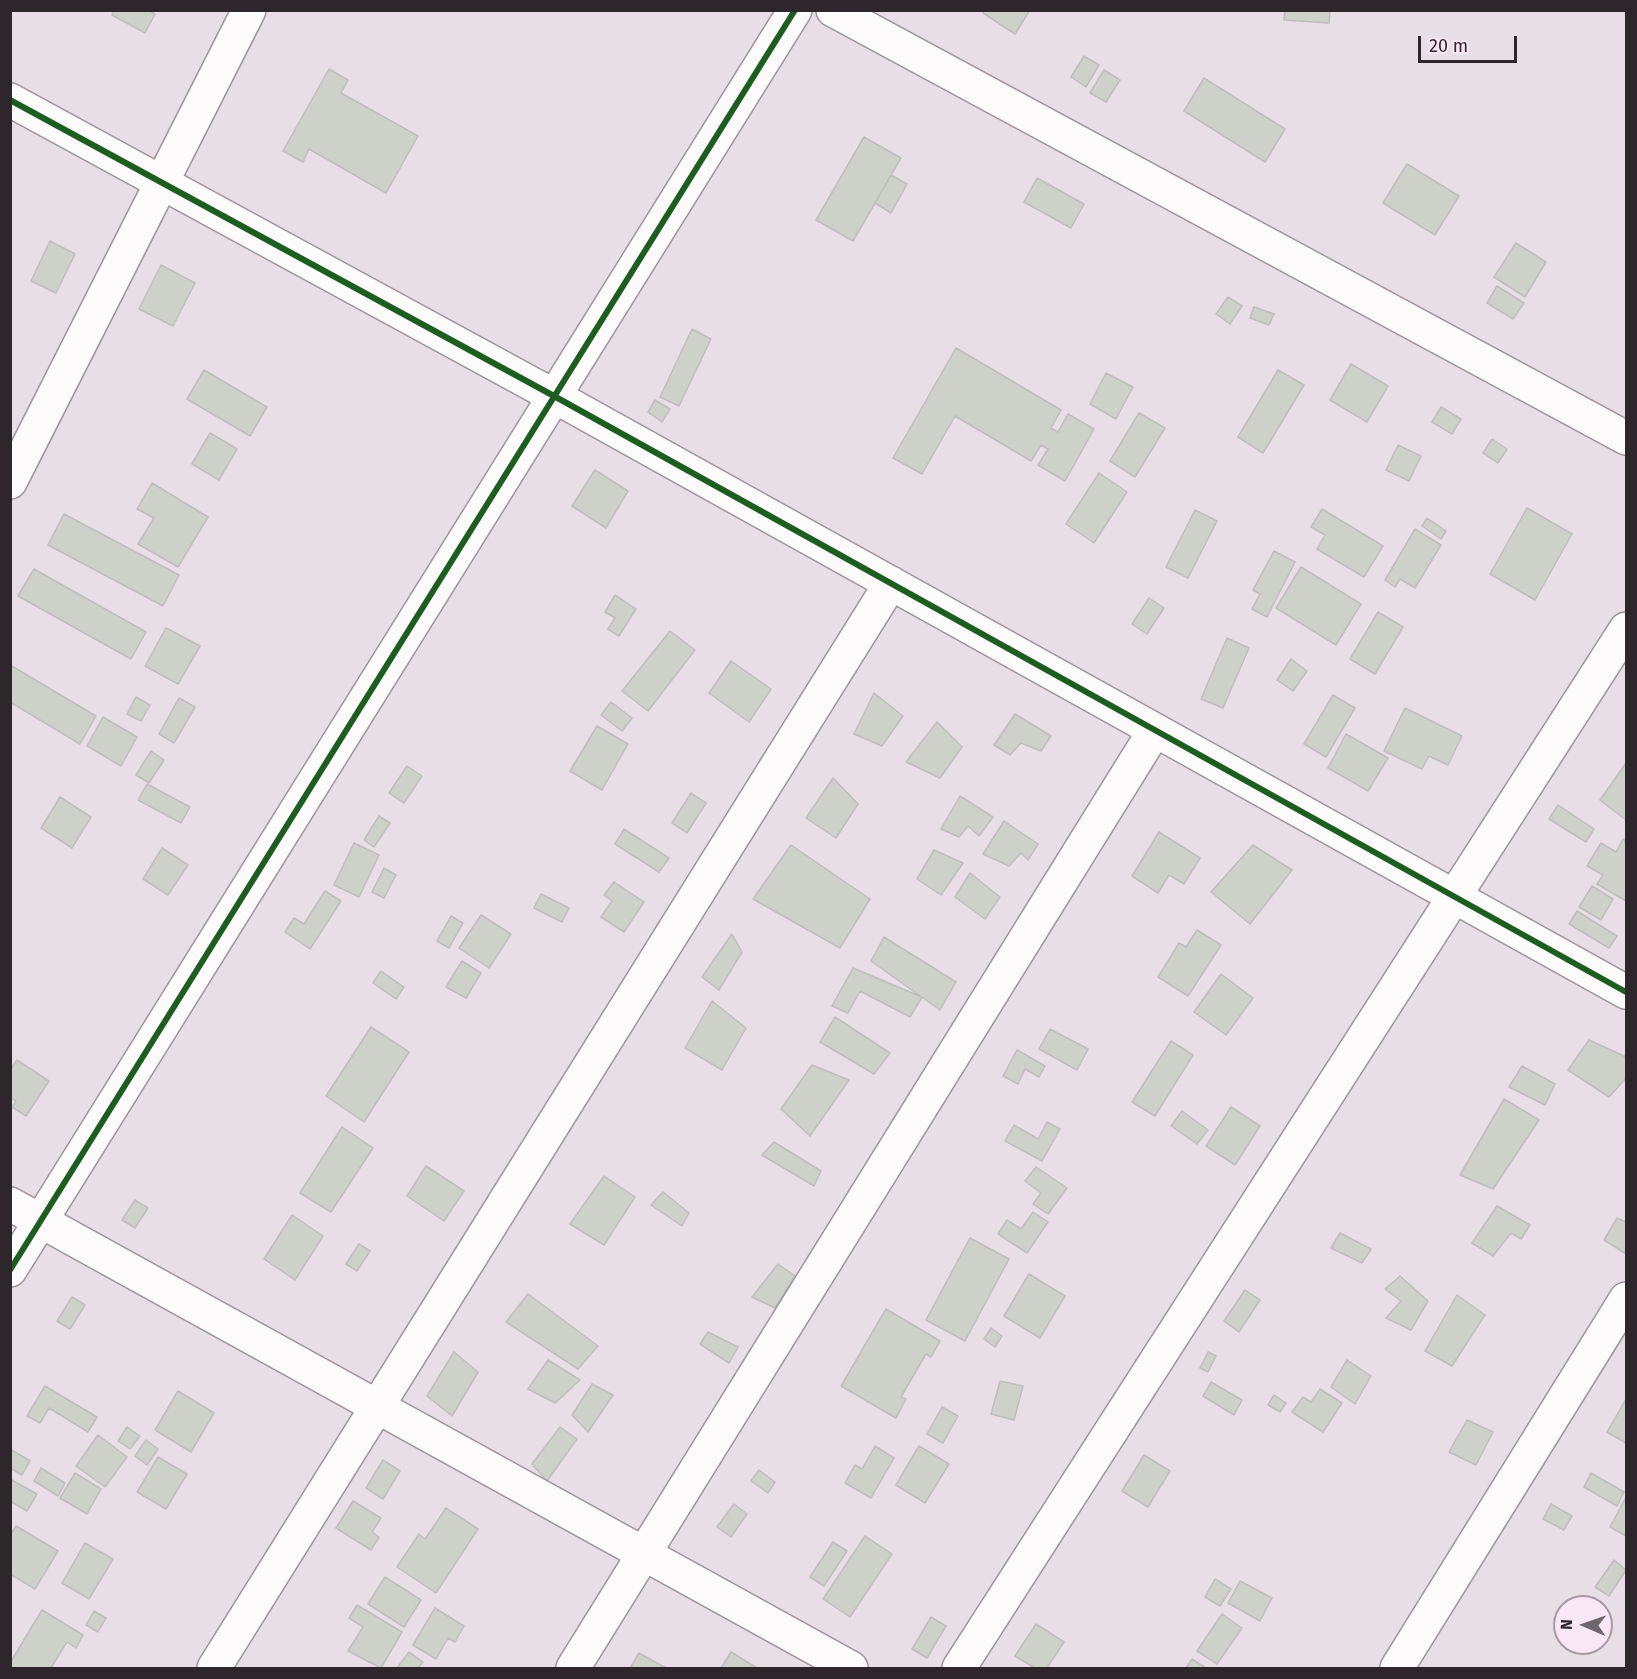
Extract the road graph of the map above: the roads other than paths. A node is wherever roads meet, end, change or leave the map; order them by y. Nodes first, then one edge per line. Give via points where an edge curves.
1 (249, 10) edge
2 (795, 10) edge
3 (833, 10) edge
4 (10, 100) edge
5 (162, 183) junction
6 (554, 396) junction
7 (1626, 438) edge
8 (10, 482) edge
9 (891, 583) junction
10 (1626, 629) edge
11 (1614, 674) edge
12 (1155, 730) junction
13 (1455, 897) junction
14 (1626, 992) edge
15 (10, 1204) edge
16 (41, 1221) junction
17 (10, 1270) edge
18 (1626, 1299) edge
19 (377, 1406) junction
20 (644, 1554) junction
21 (214, 1668) edge
22 (573, 1668) edge
23 (851, 1668) edge
24 (959, 1668) edge
25 (1396, 1668) edge

1 - 5 street
2 - 6 street
3 - 7 street
4 - 5 street
5 - 6 street
5 - 8 street
6 - 9 street
6 - 16 street
9 - 12 street
9 - 19 street
10 - 11 street
11 - 13 street
12 - 13 street
12 - 20 street
13 - 14 street
13 - 24 street
15 - 16 street
16 - 17 street
16 - 19 street
18 - 25 street
19 - 20 street
19 - 21 street
20 - 22 street
20 - 23 street

